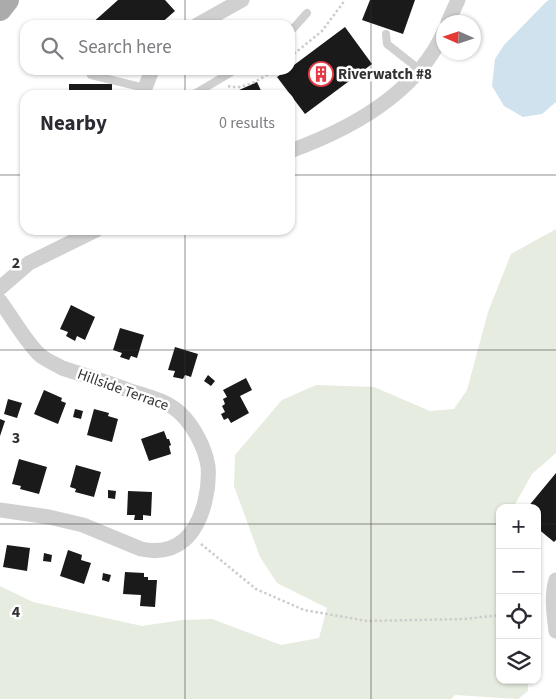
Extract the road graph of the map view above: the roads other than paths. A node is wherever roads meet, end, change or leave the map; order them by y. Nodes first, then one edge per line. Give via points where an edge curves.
1 (6, 0) edge
2 (241, 0) edge
3 (458, 0) edge
4 (0, 9) edge
5 (307, 13) dead end
6 (451, 15) edge
7 (206, 20) edge
8 (295, 26) edge
9 (386, 34) dead end
10 (436, 49) edge
11 (420, 70) junction
12 (91, 75) edge
13 (150, 75) edge
14 (227, 75) edge
15 (142, 90) edge
16 (145, 90) edge
17 (201, 90) edge
18 (295, 149) edge
19 (86, 235) edge
20 (0, 288) edge
21 (0, 301) edge
22 (0, 510) edge
23 (556, 580) edge
24 (556, 631) edge

1 - 4 main road
2 - 7 street
3 - 6 street
5 - 8 lane
9 - 11 lane via 387,44
10 - 11 street
11 - 18 street via 400,92 369,114
12 - 15 lane
13 - 16 street
14 - 17 lane
19 - 20 street via 29,263
21 - 22 street, Hillside Terrace via 34,348 52,363 158,400 180,412 195,432 208,466 202,512 197,524 190,535 171,548 141,549 84,525
23 - 24 street

